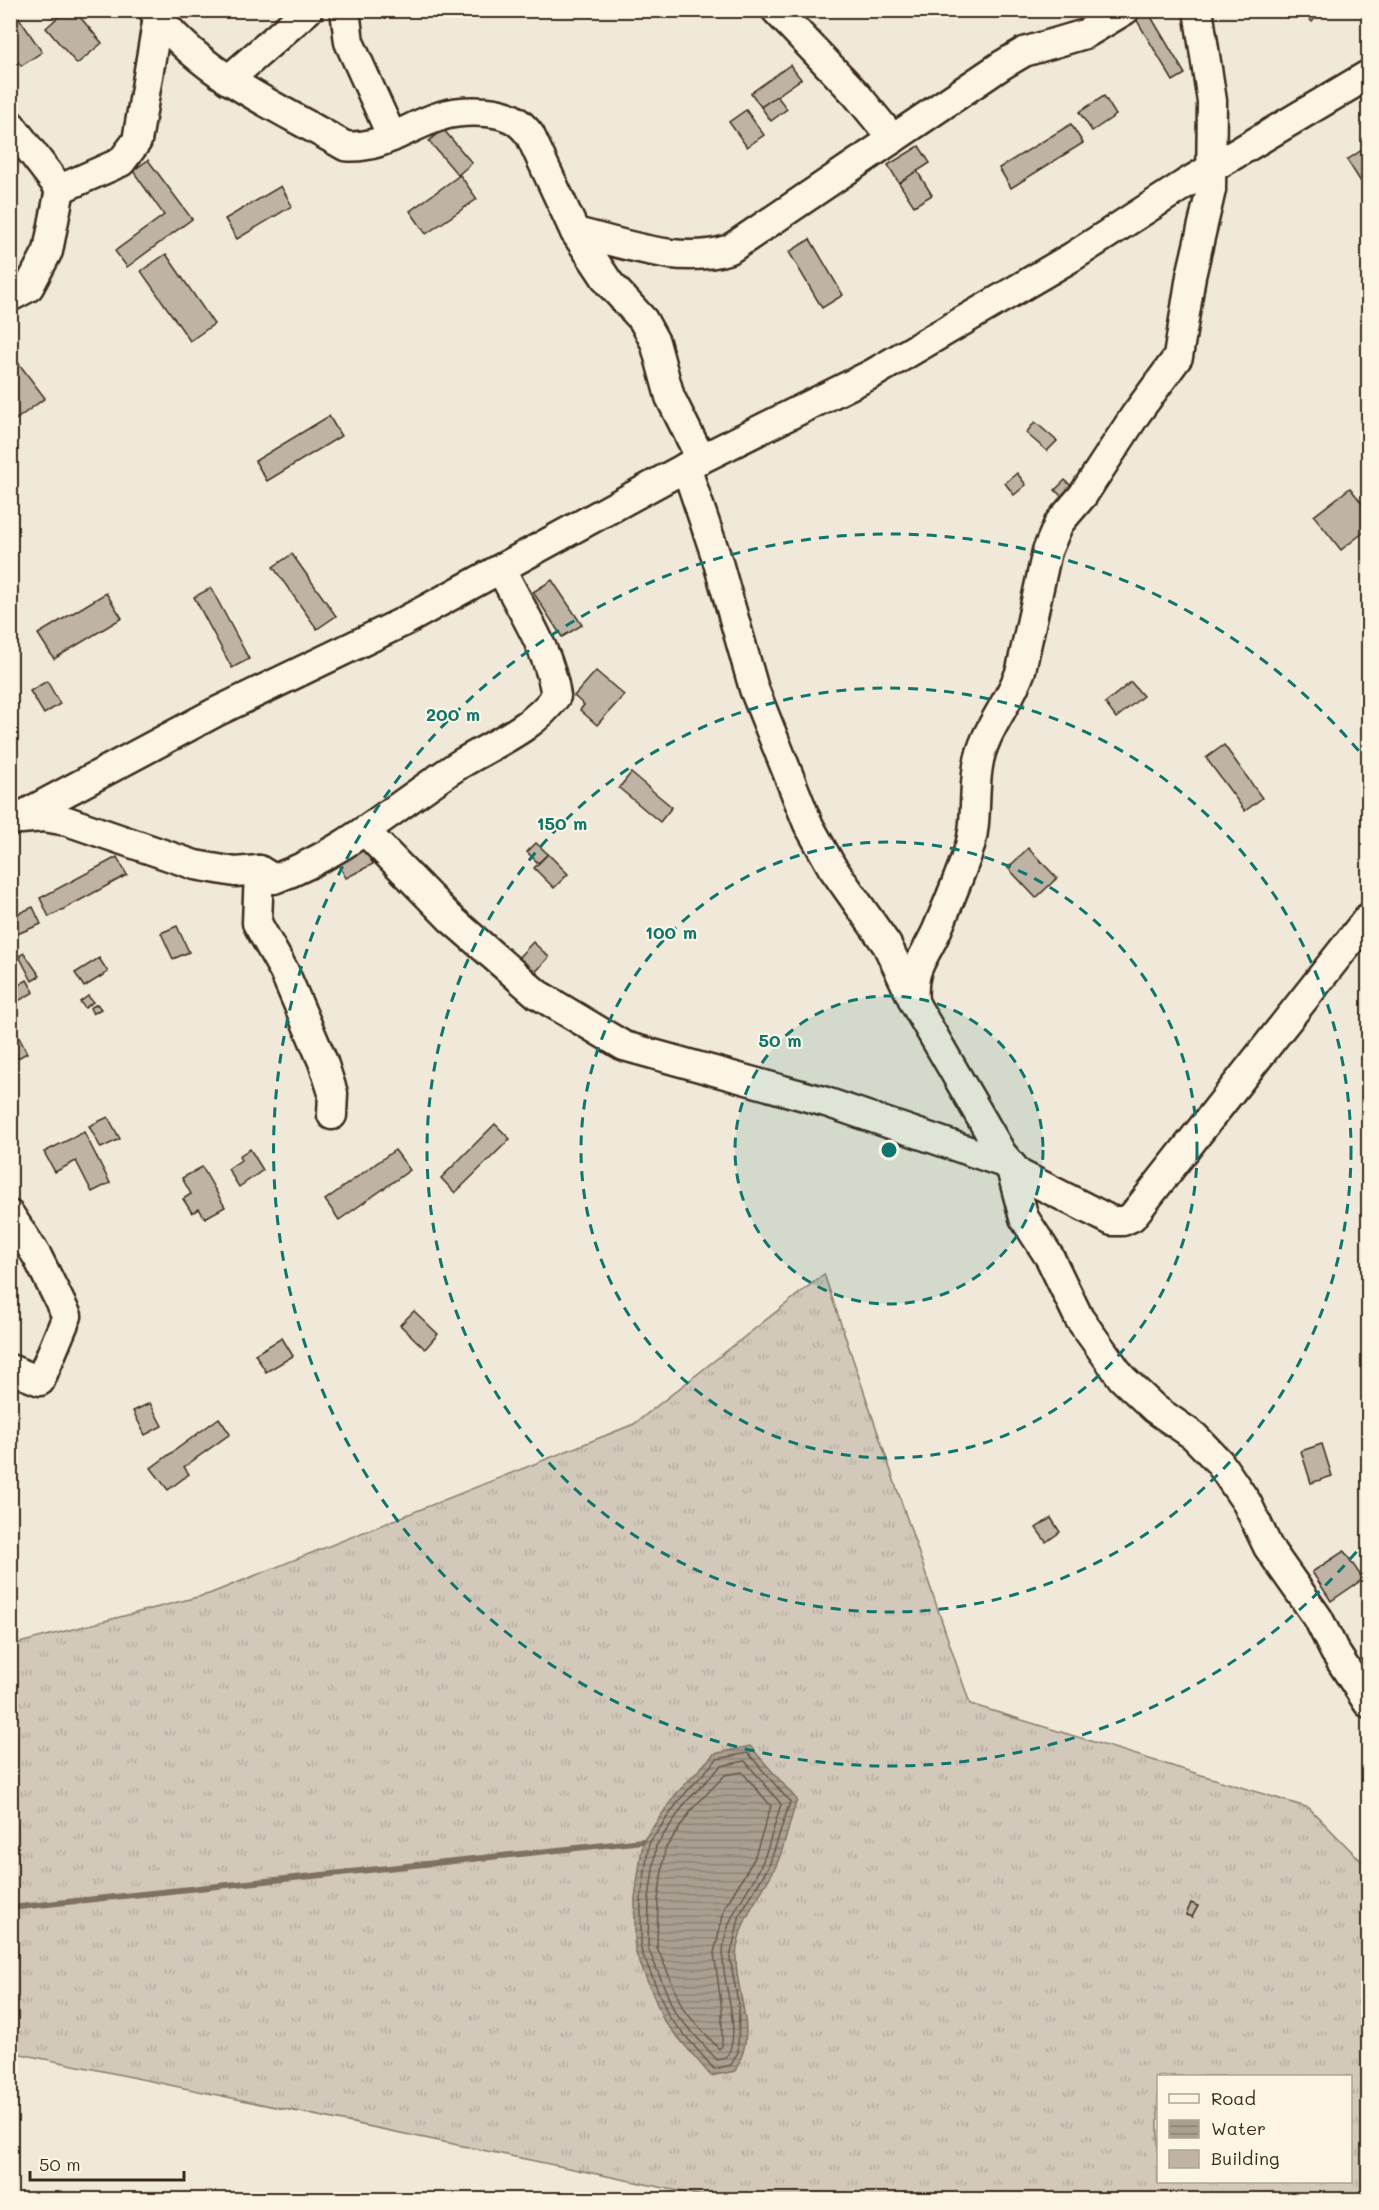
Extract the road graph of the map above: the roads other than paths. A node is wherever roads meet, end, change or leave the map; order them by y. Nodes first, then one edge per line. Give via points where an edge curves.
1 (308, 10) edge
2 (345, 10) edge
3 (776, 10) edge
4 (1125, 10) edge
5 (1198, 10) edge
6 (155, 14) edge
7 (1368, 75) edge
8 (228, 80) junction
9 (10, 124) edge
10 (392, 137) junction
11 (893, 139) junction
12 (1212, 169) junction
13 (60, 189) junction
14 (574, 232) junction
15 (10, 297) edge
16 (694, 463) junction
17 (501, 570) junction
18 (13, 821) edge
19 (365, 831) junction
20 (259, 870) junction
21 (1368, 918) edge
22 (915, 1004) junction
23 (332, 1115) dead end
24 (1010, 1165) junction
25 (10, 1215) edge
26 (10, 1369) edge
27 (1357, 1675) edge
28 (1368, 1703) edge

1 - 8 street
2 - 10 street via 349,42
3 - 11 street
4 - 11 street via 1085,34 1024,52
5 - 12 street via 1212,101
6 - 8 street via 196,57
6 - 13 street via 137,141 121,162
7 - 12 street
8 - 10 street via 345,146 360,147
9 - 13 street
10 - 14 street via 461,111 511,116 530,135
11 - 14 street via 730,249 716,254 669,253
12 - 16 street via 1072,257 872,374
12 - 22 street via 1178,357 1083,495 1059,523 1047,551 1016,686 985,740 977,766 976,815 968,851 936,932 917,965
13 - 15 street via 48,251 29,286
14 - 16 street via 609,283 643,320 655,342
16 - 17 street
16 - 22 street via 754,689 808,824 832,867 887,945
17 - 18 street via 216,712
17 - 19 street via 545,655 556,696 545,713 459,765
18 - 20 street via 67,821 195,865 235,872
19 - 20 street via 306,867 274,879
19 - 24 street via 450,918 537,994 624,1046 826,1102
20 - 23 street via 257,923 284,971 322,1062 333,1093
21 - 24 street via 1132,1216 1112,1221 1026,1178
22 - 24 street
24 - 27 street via 1023,1218 1050,1258 1080,1318 1122,1378 1220,1462 1247,1503 1268,1547
25 - 26 street via 37,1256 67,1316 40,1381
27 - 28 street

